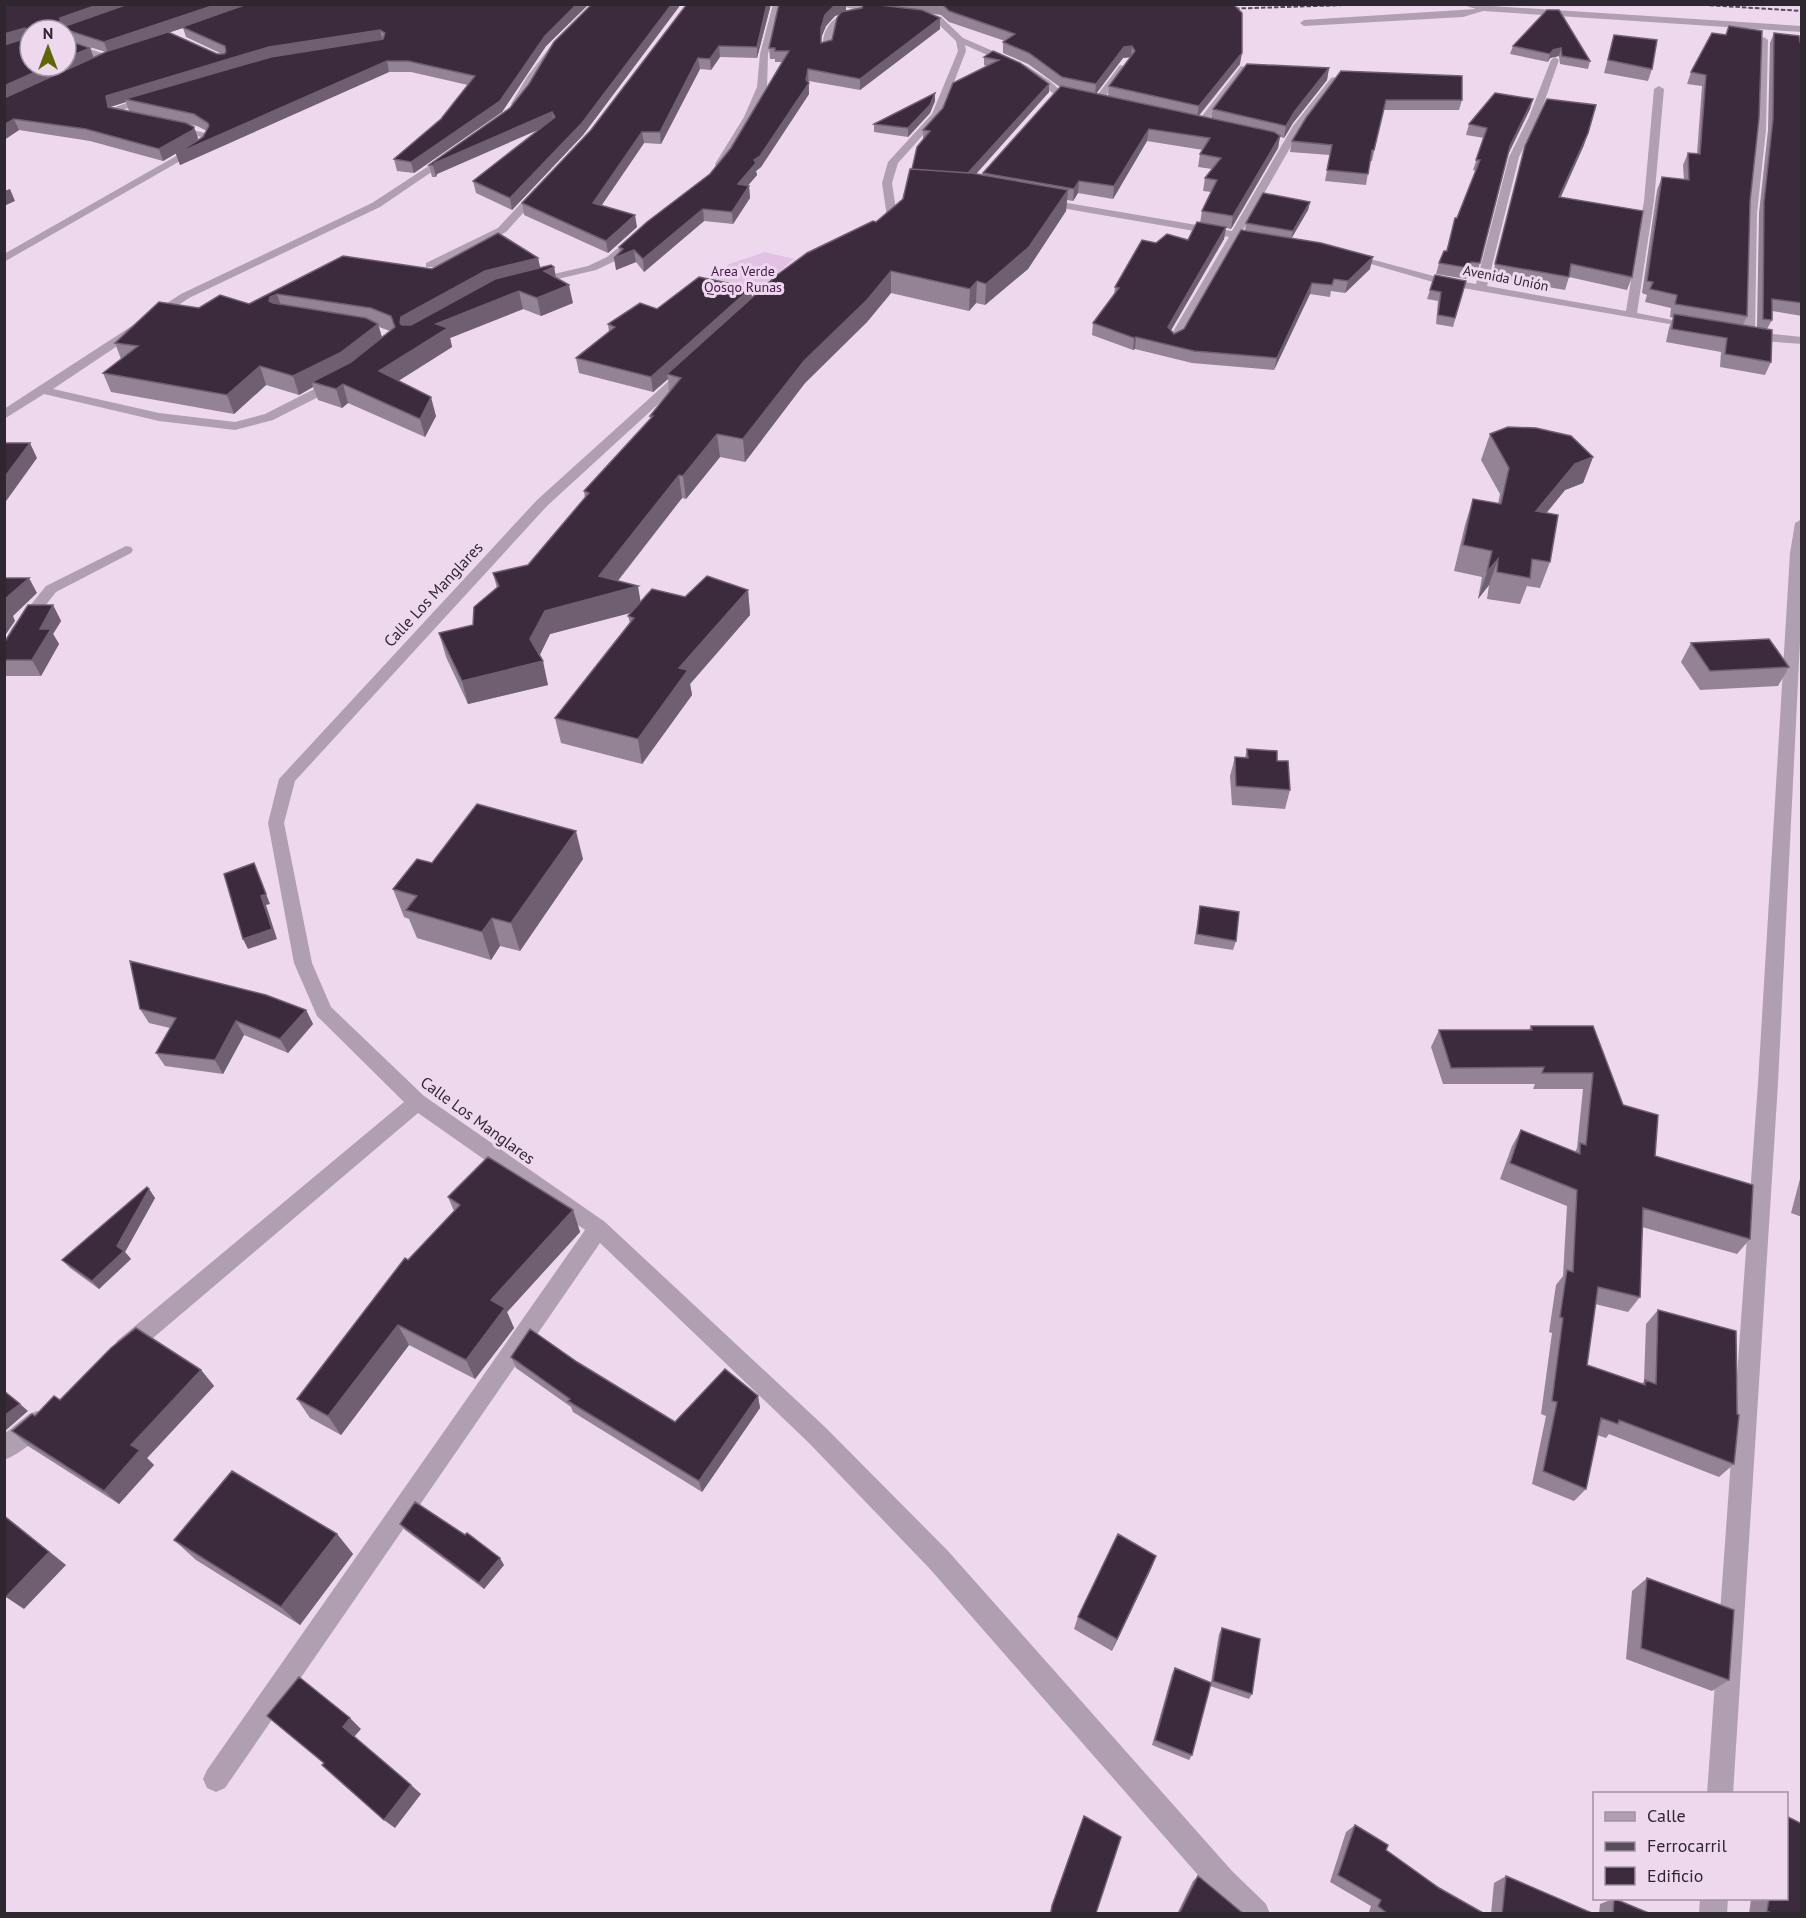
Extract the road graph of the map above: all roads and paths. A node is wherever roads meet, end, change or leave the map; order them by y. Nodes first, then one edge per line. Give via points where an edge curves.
1 (777, 4) edge
2 (834, 4) edge
3 (1464, 4) edge
4 (1486, 9) junction
5 (912, 17) edge
6 (1304, 22) dead end
7 (1802, 29) edge
8 (566, 35) edge
9 (960, 40) junction
10 (1764, 40) edge
11 (78, 48) edge
12 (826, 50) edge
13 (118, 54) edge
14 (108, 58) junction
15 (1128, 60) edge
16 (1555, 60) edge
17 (97, 63) edge
18 (1244, 68) edge
19 (1334, 80) edge
20 (1659, 89) dead end
21 (162, 94) edge
22 (1049, 100) edge
23 (1109, 104) edge
24 (507, 116) edge
25 (138, 118) edge
26 (1190, 121) edge
27 (161, 123) edge
28 (1201, 123) junction
29 (1212, 126) edge
30 (1276, 140) edge
31 (1287, 146) junction
32 (462, 148) edge
33 (712, 174) edge
34 (550, 178) edge
35 (1027, 199) edge
36 (643, 230) edge
37 (1236, 235) junction
38 (867, 239) edge
39 (1270, 241) edge
40 (1333, 252) edge
41 (4, 259) edge
42 (430, 265) dead end
43 (522, 285) edge
44 (1481, 288) junction
45 (1631, 316) junction
46 (1702, 328) edge
47 (1174, 340) edge
48 (1802, 341) edge
49 (701, 358) edge
50 (351, 376) edge
51 (43, 390) junction
52 (4, 415) edge
53 (1802, 523) edge
54 (126, 550) dead end
55 (4, 658) edge
56 (417, 1102) junction
57 (598, 1228) junction
58 (105, 1364) edge
59 (50, 1410) edge
60 (4, 1449) edge
61 (216, 1779) dead end
62 (1720, 1792) edge
63 (1256, 1914) edge

1 - 33 street via 764,54 762,87 749,117
2 - 12 street via 890,16 839,16 834,19
3 - 4 street
4 - 6 street via 1463,14
4 - 7 street
5 - 9 street via 938,19
8 - 24 street via 550,50
9 - 22 street via 1022,67 1062,93
9 - 38 street via 962,51 936,115 893,162 889,224
10 - 48 street via 1761,130 1743,335
11 - 14 street
13 - 14 street
14 - 17 street
15 - 23 street via 1092,100
16 - 44 street via 1514,157
18 - 28 street
19 - 31 street
20 - 45 street via 1647,212
21 - 25 street via 115,110 116,114
26 - 28 street
27 - 41 street via 206,135 203,145
28 - 29 street
30 - 31 street
31 - 37 street
32 - 51 street via 376,205 185,296
34 - 42 street via 502,230
35 - 37 street
36 - 43 street via 611,259 592,268
37 - 39 street
37 - 47 street
40 - 44 street, Avenida Unión
44 - 45 street, Avenida Unión
45 - 46 street, Avenida Unión
49 - 56 street, Calle Los Manglares via 542,503 287,779 276,823 303,963 324,1011
50 - 51 street via 269,417 235,426 159,417
51 - 52 street
53 - 62 street via 1797,553 1767,1095
54 - 55 street via 51,589 19,628
56 - 57 street, Calle Los Manglares
56 - 58 street
57 - 61 street
57 - 63 street, Calle Los Manglares via 817,1436 939,1560 1222,1881
59 - 60 street

